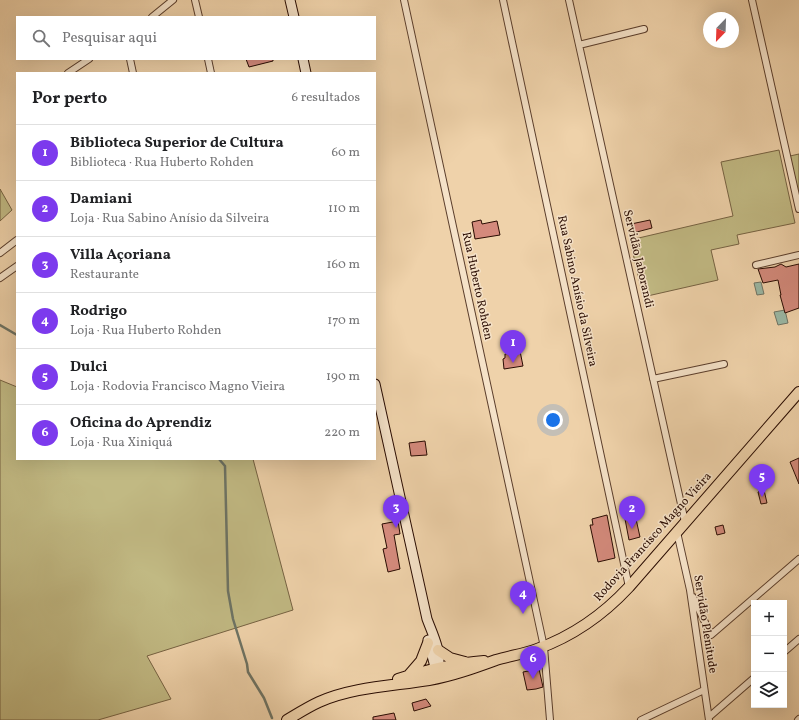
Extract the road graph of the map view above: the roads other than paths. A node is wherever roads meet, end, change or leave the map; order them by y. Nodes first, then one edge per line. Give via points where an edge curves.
1 (173, 0) edge
2 (195, 0) edge
3 (290, 0) edge
4 (404, 0) edge
5 (503, 0) edge
6 (569, 0) edge
7 (752, 0) edge
8 (153, 16) edge
9 (199, 16) edge
10 (294, 16) edge
11 (644, 29) dead end
12 (579, 45) junction
13 (88, 60) edge
14 (130, 60) edge
15 (208, 60) edge
16 (303, 60) edge
17 (70, 72) edge
18 (133, 72) edge
19 (212, 72) edge
20 (306, 72) edge
21 (799, 209) edge
22 (16, 241) edge
23 (0, 253) edge
24 (799, 255) edge
25 (756, 265) dead end
26 (16, 267) edge
27 (0, 278) edge
28 (724, 364) dead end
29 (653, 379) junction
30 (376, 389) edge
31 (799, 392) edge
32 (685, 522) junction
33 (677, 532) junction
34 (799, 559) edge
35 (629, 586) junction
36 (690, 590) junction
37 (427, 619) junction
38 (799, 639) edge
39 (428, 643) junction
40 (544, 647) junction
41 (787, 649) edge
42 (438, 650) junction
43 (498, 660) junction
44 (467, 663) junction
45 (439, 673) junction
46 (408, 676) junction
47 (751, 681) edge
48 (372, 688) junction
49 (704, 690) junction
50 (709, 719) edge
51 (287, 720) edge
52 (550, 720) edge
53 (641, 720) edge

1 - 8 street
2 - 9 street
3 - 10 main road
4 - 40 street, Rua Huberto Rohden
5 - 35 street, Rua Sabino Anísio da Silveira
6 - 12 street, Servidão Jaborandi
7 - 21 street
11 - 12 street
12 - 29 street, Servidão Jaborandi
13 - 17 street
14 - 18 street
15 - 19 street
16 - 20 main road
22 - 23 street
24 - 25 street
26 - 27 street
28 - 29 street
29 - 32 street, Servidão Jaborandi
30 - 37 main road
31 - 32 main road, Rodovia Francisco Magno Vieira
32 - 33 main road, Rodovia Francisco Magno Vieira
33 - 35 main road, Rodovia Francisco Magno Vieira
33 - 36 street, Servidão Plenitude
34 - 36 street via 711,635
35 - 40 main road, Rodovia Francisco Magno Vieira via 605,611 589,623
36 - 49 street, Servidão Plenitude
37 - 39 main road
37 - 42 main road
38 - 41 street
39 - 45 main road
39 - 46 main road via 420,661
40 - 43 main road, Rodovia Francisco Magno Vieira
40 - 52 street, Rua Huberto Rohden
42 - 44 main road via 450,658
42 - 45 main road
43 - 44 main road, Rodovia Francisco Magno Vieira
43 - 45 main road, Rodovia Francisco Magno Vieira via 474,669
44 - 45 main road, Rodovia Francisco Magno Vieira
45 - 46 main road, Rodovia Francisco Magno Vieira
45 - 48 main road, Rodovia Francisco Magno Vieira
46 - 48 main road, Rodovia Francisco Magno Vieira
47 - 50 street
48 - 51 main road, Rodovia Francisco Magno Vieira via 332,697
49 - 50 street, Servidão Plenitude
49 - 53 street

